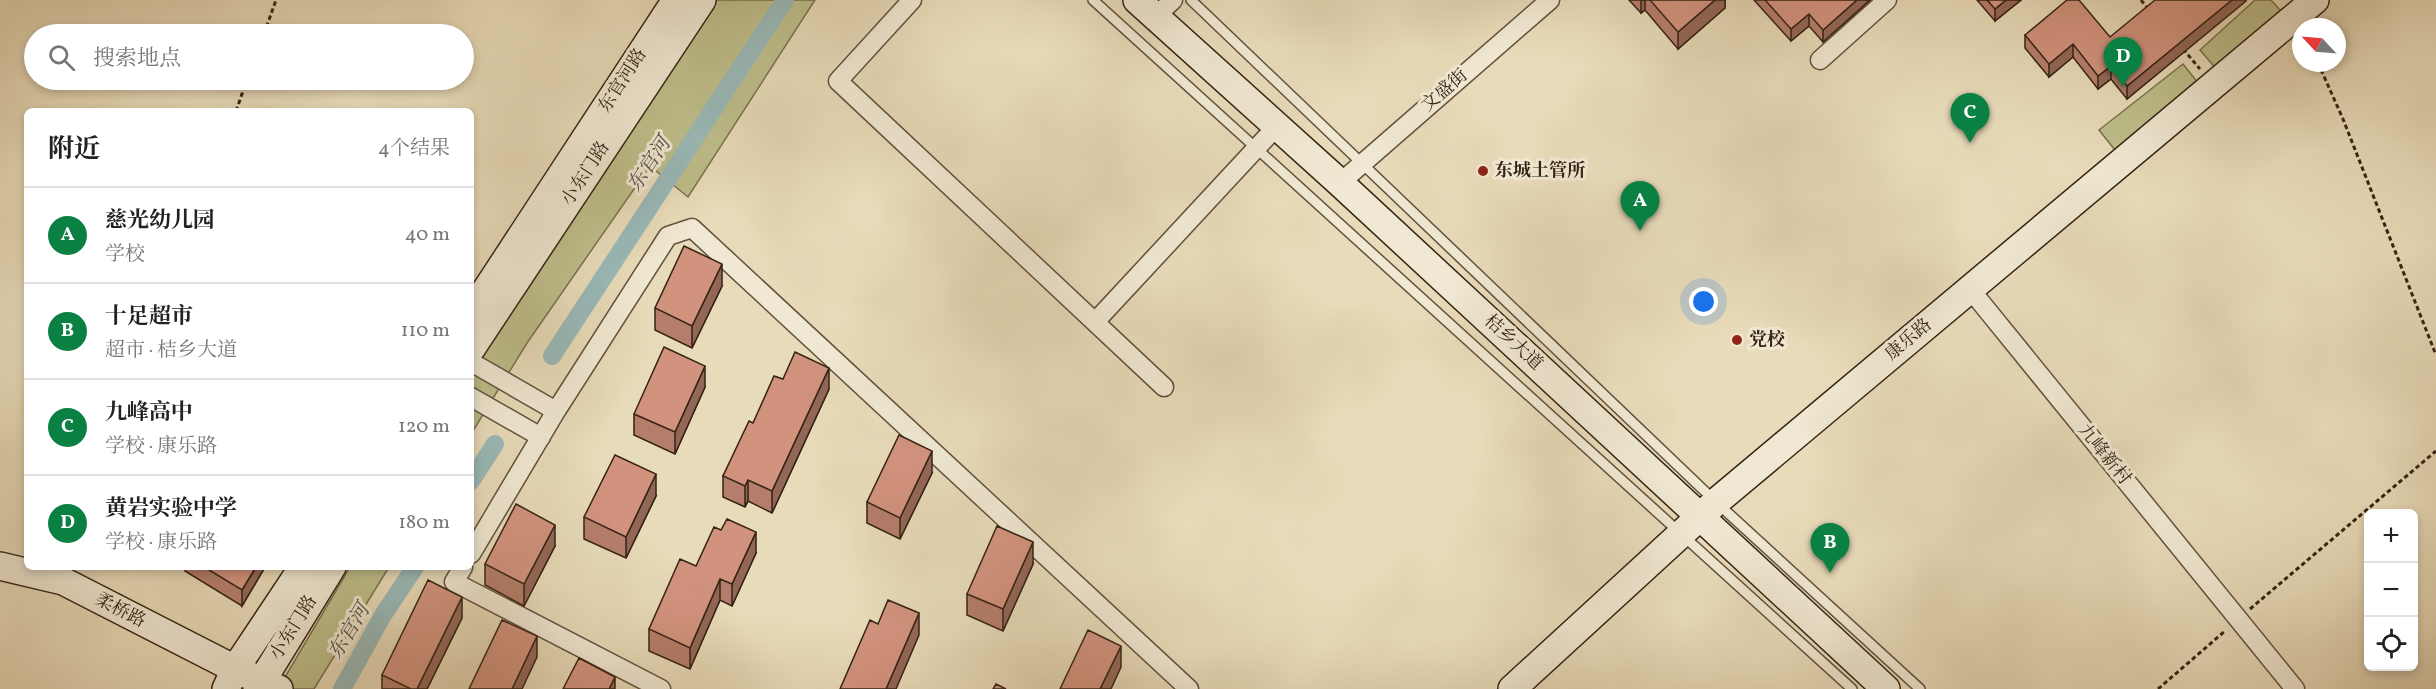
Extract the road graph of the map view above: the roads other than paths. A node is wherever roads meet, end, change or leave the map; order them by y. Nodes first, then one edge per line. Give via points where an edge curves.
1 (676, 0) edge
2 (702, 0) edge
3 (912, 0) edge
4 (1093, 0) edge
5 (1191, 0) edge
6 (1550, 0) edge
7 (1887, 0) edge
8 (2315, 0) edge
9 (1156, 5) edge
10 (1820, 60) dead end
11 (1277, 126) junction
12 (1257, 149) junction
13 (1363, 162) junction
14 (1340, 183) junction
15 (1970, 289) junction
16 (474, 308) edge
17 (1095, 322) junction
18 (474, 344) edge
19 (474, 364) edge
20 (1164, 387) dead end
21 (474, 399) edge
22 (556, 411) junction
23 (541, 437) junction
24 (1699, 517) junction
25 (474, 549) edge
26 (0, 566) edge
27 (301, 570) edge
28 (330, 570) edge
29 (461, 570) edge
30 (230, 679) edge
31 (266, 686) edge
32 (661, 689) edge
33 (1190, 689) edge
34 (1512, 689) edge
35 (1852, 689) edge
36 (1886, 689) edge
37 (1920, 689) edge
38 (2295, 689) edge

1 - 16 street, 东官河路
2 - 18 street, 小东门路
3 - 17 street via 838,81
4 - 12 lane
5 - 13 lane
6 - 13 street, 文盛街
7 - 10 street
8 - 15 street, 康乐路
9 - 11 street, 桔乡大道
11 - 12 street
11 - 14 street, 桔乡大道
12 - 17 street
12 - 24 lane
13 - 14 street, 文盛街
13 - 24 lane
14 - 24 street, 桔乡大道
15 - 24 street, 康乐路
15 - 38 street, 九峰新村
17 - 20 street
19 - 22 street
21 - 23 street
22 - 23 street
22 - 33 street via 668,236 692,228
23 - 25 street
24 - 34 street, 康乐路
24 - 35 lane
24 - 36 street, 桔乡大道
24 - 37 lane
26 - 30 street, 柔桥路 via 63,581
27 - 30 street
28 - 31 street, 小东门路
29 - 32 street via 454,582
30 - 31 street, 柔桥路

